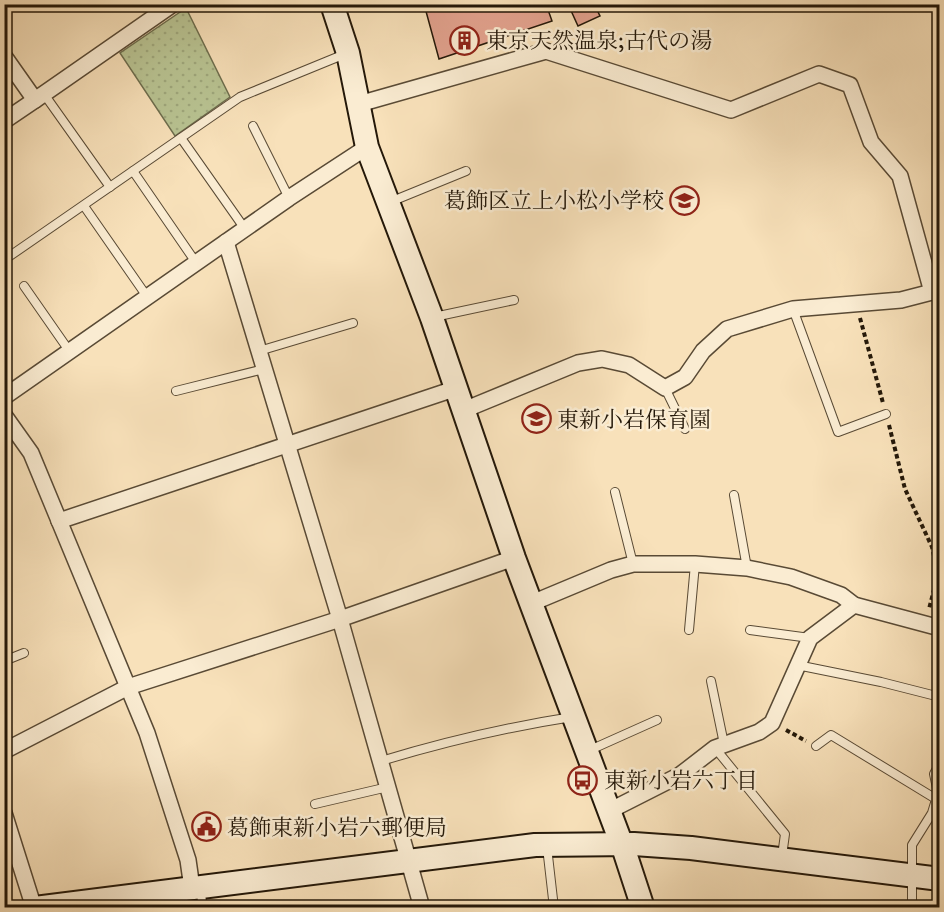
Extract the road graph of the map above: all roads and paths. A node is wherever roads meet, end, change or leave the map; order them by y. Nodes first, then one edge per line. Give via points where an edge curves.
1 (173, 4) edge
2 (332, 4) edge
3 (348, 53) junction
4 (4, 56) edge
5 (40, 97) junction
6 (358, 104) junction
7 (4, 121) edge
8 (253, 126) dead end
9 (181, 138) junction
10 (367, 147) junction
11 (133, 171) junction
12 (466, 171) dead end
13 (110, 187) junction
14 (289, 198) junction
15 (388, 203) junction
16 (84, 206) junction
17 (245, 229) junction
18 (226, 242) junction
19 (4, 260) edge
20 (197, 264) junction
21 (24, 286) dead end
22 (936, 292) edge
23 (148, 298) junction
24 (514, 300) dead end
25 (856, 305) junction
26 (793, 309) junction
27 (432, 318) junction
28 (353, 323) dead end
29 (259, 351) junction
30 (70, 352) junction
31 (264, 369) junction
32 (457, 388) junction
33 (665, 388) junction
34 (176, 391) dead end
35 (4, 397) edge
36 (464, 410) junction
37 (886, 414) junction
38 (4, 415) edge
39 (685, 429) dead end
40 (286, 445) junction
41 (615, 492) dead end
42 (734, 495) dead end
43 (59, 521) junction
44 (514, 558) junction
45 (633, 564) junction
46 (695, 564) junction
47 (747, 568) junction
48 (532, 603) junction
49 (854, 605) junction
50 (340, 619) junction
51 (932, 626) edge
52 (689, 630) dead end
53 (750, 630) dead end
54 (810, 638) junction
55 (24, 653) dead end
56 (4, 661) edge
57 (797, 665) junction
58 (711, 681) dead end
59 (128, 687) junction
60 (939, 697) edge
61 (573, 717) junction
62 (657, 720) dead end
63 (772, 723) junction
64 (719, 746) junction
65 (816, 746) joint
66 (4, 751) edge
67 (586, 752) junction
68 (381, 761) junction
69 (939, 763) edge
70 (388, 787) junction
71 (936, 799) junction
72 (315, 804) dead end
73 (609, 811) junction
74 (4, 813) edge
75 (621, 844) junction
76 (546, 845) junction
77 (782, 859) junction
78 (409, 860) junction
79 (912, 876) junction
80 (939, 879) edge
81 (198, 894) edge
82 (35, 908) edge
83 (422, 908) edge
84 (554, 908) edge
85 (643, 908) edge
86 (912, 908) edge

1 - 5 street
2 - 3 street
3 - 6 street
3 - 9 lane via 240,97
4 - 5 street
5 - 7 street
5 - 13 lane
6 - 10 street
6 - 22 street via 546,51 731,110 819,74 850,85 871,142 900,176
8 - 14 lane
9 - 11 lane
9 - 17 lane
10 - 14 street
10 - 15 street
11 - 13 lane
11 - 20 lane
12 - 15 lane
13 - 16 lane
14 - 17 street
15 - 27 street
16 - 19 lane
16 - 23 lane
17 - 18 street
18 - 20 street
18 - 29 street
20 - 23 street
21 - 30 lane
22 - 25 street
23 - 30 street
24 - 27 lane
25 - 26 street
25 - 37 path
26 - 33 street via 727,329 703,351 685,377
26 - 37 lane via 838,432
27 - 32 street
28 - 29 lane
29 - 31 street
30 - 35 street
31 - 34 lane
31 - 40 street
32 - 36 street
32 - 40 street
33 - 36 street via 629,365 602,359 578,363
33 - 39 lane
36 - 44 street
37 - 51 path via 905,489 932,547 938,574
38 - 43 street via 31,453
40 - 43 street
40 - 50 street
41 - 45 lane
42 - 47 lane
43 - 59 street
44 - 48 street
44 - 50 street
45 - 46 street
45 - 48 street
46 - 47 street
46 - 52 lane
47 - 49 street via 791,577 841,595
48 - 61 street
49 - 51 street
49 - 54 street
50 - 59 street
50 - 68 street
53 - 54 lane
54 - 57 street
55 - 56 lane
57 - 60 lane
57 - 63 street
58 - 64 lane
59 - 66 street
59 - 81 street via 147,733
61 - 67 street
61 - 68 lane via 437,744
62 - 67 lane
63 - 64 street via 759,732
63 - 65 path
64 - 73 street via 680,775
64 - 77 lane via 785,834
65 - 71 lane via 831,735
67 - 73 street
68 - 70 street
69 - 71 lane via 934,774
70 - 72 lane
70 - 78 street
71 - 79 lane via 912,845
73 - 75 street
74 - 82 street
75 - 76 street
75 - 77 street
75 - 85 street
76 - 78 street
76 - 84 lane
77 - 79 street
78 - 81 street
78 - 83 street
79 - 80 street
79 - 86 lane
81 - 82 street

